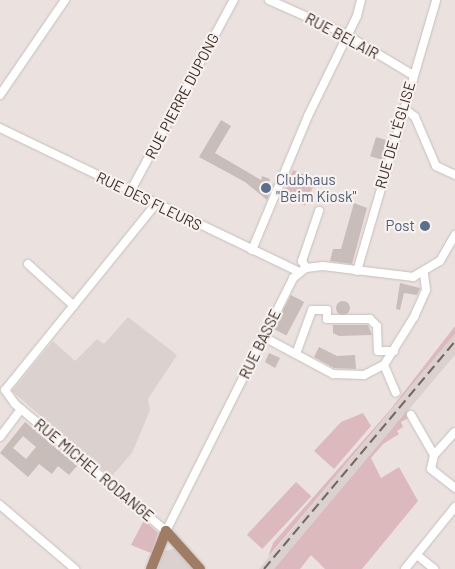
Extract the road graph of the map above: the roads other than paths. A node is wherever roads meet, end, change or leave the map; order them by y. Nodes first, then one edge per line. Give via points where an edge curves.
1 (65, 0) edge
2 (234, 0) edge
3 (269, 0) edge
4 (361, 0) edge
5 (436, 0) edge
6 (348, 36) junction
7 (413, 75) junction
8 (0, 95) edge
9 (404, 108) junction
10 (0, 128) edge
11 (455, 175) edge
12 (130, 192) junction
13 (155, 205) junction
14 (319, 212) dead end
15 (455, 235) edge
16 (252, 250) junction
17 (28, 264) dead end
18 (302, 270) junction
19 (357, 271) junction
20 (424, 273) junction
21 (74, 306) junction
22 (262, 336) junction
23 (394, 351) junction
24 (296, 354) junction
25 (384, 365) junction
26 (396, 393) dead end
27 (21, 409) junction
28 (411, 415) dead end
29 (455, 432) edge
30 (0, 437) edge
31 (434, 455) junction
32 (455, 488) edge
33 (0, 505) edge
34 (455, 507) edge
35 (166, 531) junction
36 (416, 555) junction
37 (75, 569) edge
38 (151, 569) edge
39 (200, 569) edge
40 (405, 569) edge
41 (434, 569) edge

1 - 8 street
2 - 12 street, RUE PIERRE DUPONG
3 - 6 street, RUE BELAIR
4 - 6 street
5 - 7 street, RUE DE L'ÉGLISE
6 - 7 street, RUE BELAIR
6 - 16 street via 308,116
7 - 9 street, RUE DE L'ÉGLISE
9 - 11 street via 415,117 436,166
9 - 19 street, RUE DE L'ÉGLISE
10 - 12 street, RUE DES FLEURS
12 - 13 street, RUE DES FLEURS
13 - 16 street, RUE DES FLEURS
13 - 21 street
14 - 18 street via 302,261
15 - 20 street via 444,256
16 - 18 street, RUE DES FLEURS
17 - 21 street
18 - 19 street via 323,266
18 - 22 street, RUE BASSE
19 - 20 street via 397,277
20 - 23 street via 426,290
21 - 27 street, RUE MICHEL RODANGE via 9,382 6,396
22 - 24 street
22 - 35 street, RUE BASSE
23 - 24 street via 378,351 377,326 370,319 327,319 327,310 312,310
23 - 25 street
24 - 25 street via 343,377 364,375
25 - 26 street
27 - 30 street
27 - 35 street, RUE MICHEL RODANGE
28 - 31 street
29 - 31 street
31 - 32 street via 431,469
33 - 37 street
34 - 36 street
35 - 38 main road
35 - 39 main road
36 - 40 street
36 - 41 street

